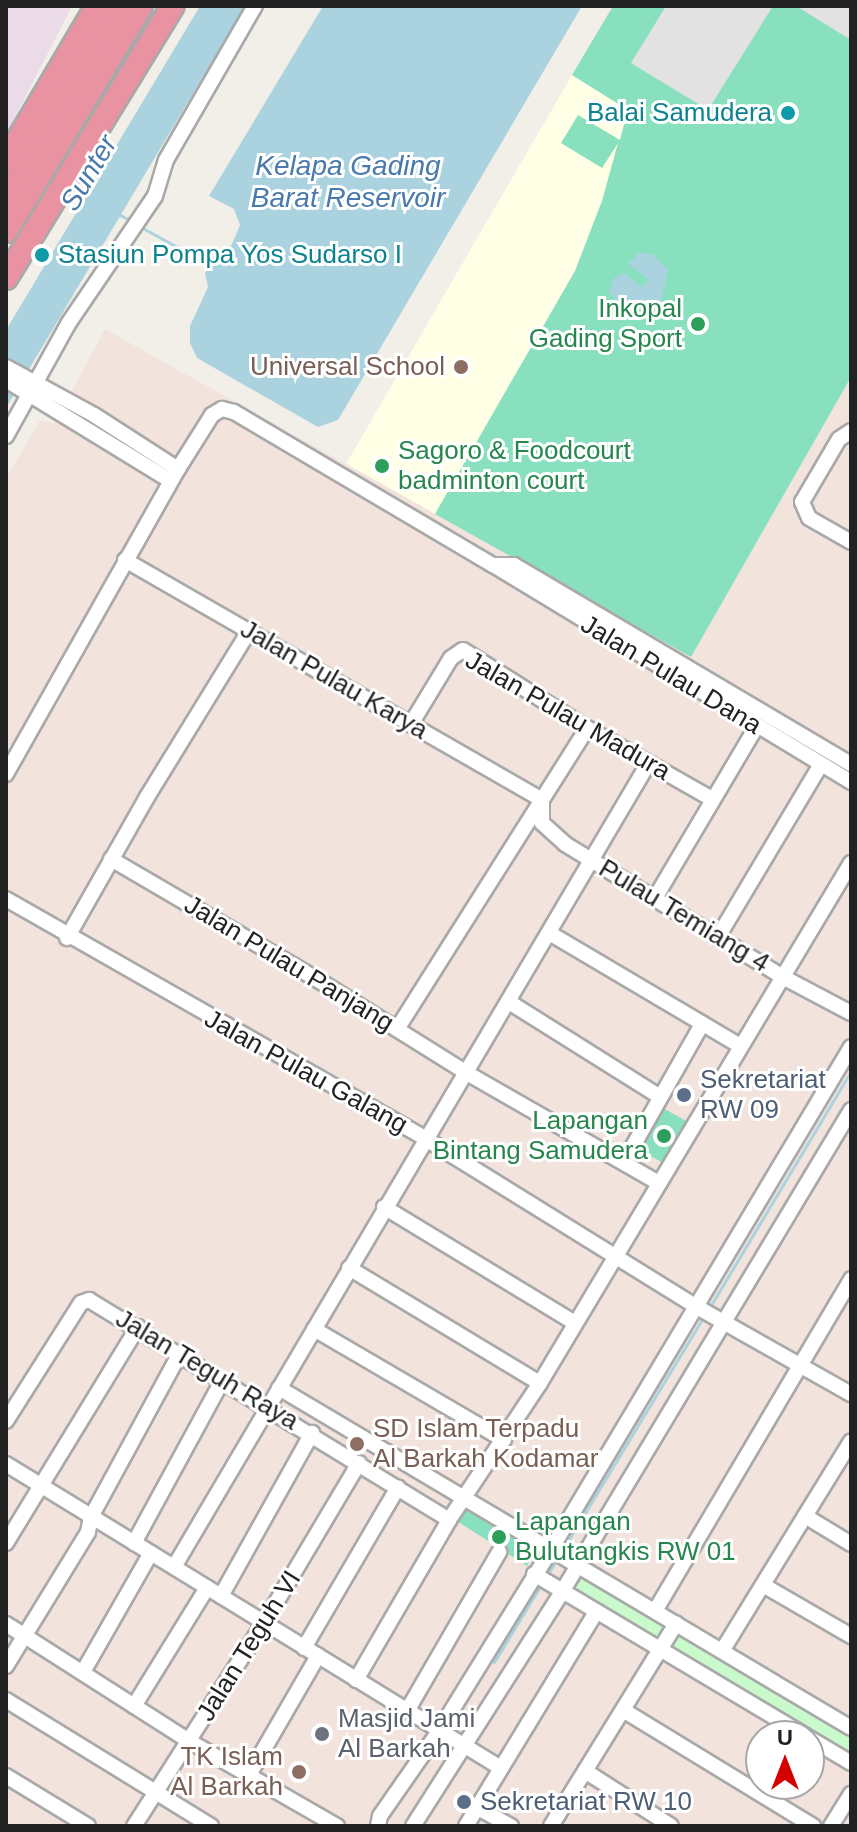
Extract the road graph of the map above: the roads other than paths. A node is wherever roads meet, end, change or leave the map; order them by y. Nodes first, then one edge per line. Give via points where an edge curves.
1 (97, 6) edge
2 (120, 6) edge
3 (141, 6) edge
4 (173, 6) edge
5 (255, 6) edge
6 (6, 160) edge
7 (6, 198) edge
8 (6, 231) edge
9 (9, 266) edge
10 (6, 367) edge
11 (6, 380) edge
12 (29, 388) junction
13 (851, 431) edge
14 (6, 436) edge
15 (172, 474) junction
16 (851, 542) edge
17 (125, 560) junction
18 (493, 565) junction
19 (249, 631) junction
20 (411, 724) junction
21 (756, 727) junction
22 (587, 728) junction
23 (648, 764) junction
24 (851, 764) edge
25 (820, 766) junction
26 (6, 774) edge
27 (851, 782) edge
28 (712, 799) junction
29 (542, 800) junction
30 (111, 859) junction
31 (592, 860) junction
32 (851, 863) edge
33 (655, 898) junction
34 (6, 899) edge
35 (551, 934) junction
36 (718, 937) junction
37 (67, 938) junction
38 (781, 976) junction
39 (509, 1002) junction
40 (851, 1013) edge
41 (702, 1024) junction
42 (397, 1029) junction
43 (739, 1045) junction
44 (851, 1047) edge
45 (465, 1072) junction
46 (659, 1096) junction
47 (851, 1110) edge
48 (426, 1139) junction
49 (624, 1162) junction
50 (659, 1183) junction
51 (384, 1207) junction
52 (614, 1256) junction
53 (349, 1268) junction
54 (851, 1279) edge
55 (700, 1308) junction
56 (721, 1321) junction
57 (575, 1323) junction
58 (138, 1327) junction
59 (314, 1329) junction
60 (179, 1355) junction
61 (801, 1365) junction
62 (222, 1381) junction
63 (540, 1383) junction
64 (279, 1388) junction
65 (851, 1394) edge
66 (268, 1407) junction
67 (6, 1421) edge
68 (312, 1433) junction
69 (504, 1440) junction
70 (849, 1449) edge
71 (359, 1463) junction
72 (6, 1464) edge
73 (42, 1486) junction
74 (398, 1487) junction
75 (464, 1497) junction
76 (805, 1516) junction
77 (91, 1517) junction
78 (449, 1520) junction
79 (6, 1543) edge
80 (134, 1543) junction
81 (851, 1544) edge
82 (551, 1551) junction
83 (499, 1552) dead end
84 (151, 1553) junction
85 (575, 1566) junction
86 (174, 1567) junction
87 (535, 1575) junction
88 (763, 1585) junction
89 (207, 1588) junction
90 (563, 1588) junction
91 (221, 1596) junction
92 (655, 1611) junction
93 (596, 1612) junction
94 (264, 1623) junction
95 (6, 1624) edge
96 (676, 1624) junction
97 (23, 1636) junction
98 (851, 1636) edge
99 (660, 1650) junction
100 (722, 1651) junction
101 (311, 1652) junction
102 (6, 1666) edge
103 (83, 1672) junction
104 (356, 1680) junction
105 (6, 1700) edge
106 (134, 1706) junction
107 (623, 1710) junction
108 (407, 1711) junction
109 (778, 1720) edge
110 (851, 1728) edge
111 (441, 1732) junction
112 (189, 1741) junction
113 (462, 1745) junction
114 (825, 1748) edge
115 (851, 1763) edge
116 (501, 1768) junction
117 (585, 1771) junction
118 (249, 1775) junction
119 (6, 1776) edge
120 (156, 1792) junction
121 (851, 1794) edge
122 (478, 1808) junction
123 (88, 1826) edge
124 (134, 1826) edge
125 (211, 1826) edge
126 (337, 1826) edge
127 (378, 1826) edge
128 (413, 1826) edge
129 (466, 1826) edge
130 (511, 1826) edge
131 (551, 1826) edge
132 (669, 1826) edge
133 (813, 1826) edge
134 (831, 1826) edge

1 - 6 highway
2 - 7 highway
3 - 8 highway
4 - 9 highway
5 - 12 street via 166,160 155,196
10 - 12 street
11 - 12 street
12 - 14 street
12 - 15 street
13 - 16 street via 839,439 802,502 809,518
15 - 17 street, Jalan Pulau Dana
15 - 18 street, Jalan Pulau Dana via 212,415 229,410
17 - 19 street, Jalan Pulau Karya
17 - 26 street, Jalan Pulau Dana
18 - 21 street, Jalan Pulau Dana
18 - 24 street, Jalan Pulau Dana via 514,565
19 - 20 street, Jalan Pulau Karya
19 - 30 street
20 - 22 street, Jalan Pulau Madura via 451,658 463,650
20 - 29 street, Jalan Pulau Karya
21 - 25 street, Jalan Pulau Dana
21 - 28 street
22 - 23 street, Jalan Pulau Madura
22 - 29 street
23 - 28 street, Jalan Pulau Madura
23 - 31 street
25 - 27 street, Jalan Pulau Dana
25 - 36 street
28 - 33 street
29 - 31 street, Pulau Temiang 4 via 542,823 548,831
29 - 42 street
30 - 37 street
30 - 42 street, Jalan Pulau Panjang
31 - 33 street, Pulau Temiang 4
31 - 35 street
32 - 38 street
33 - 36 street, Pulau Temiang 4
34 - 37 street, Jalan Pulau Galang
35 - 39 street
35 - 41 street
36 - 38 street, Pulau Temiang 4
37 - 48 street, Jalan Pulau Galang
38 - 40 street, Pulau Temiang 4
38 - 43 street
39 - 45 street
39 - 46 street
41 - 43 street
41 - 46 street
42 - 45 street, Jalan Pulau Panjang
43 - 50 street
44 - 55 street
45 - 48 street
45 - 49 street, Jalan Pulau Panjang
46 - 49 street
47 - 56 street
48 - 51 street
48 - 52 street, Jalan Pulau Galang
49 - 50 street, Jalan Pulau Panjang
50 - 52 street
51 - 53 street
51 - 57 street
52 - 55 street, Jalan Pulau Galang
52 - 57 street
53 - 59 street
53 - 63 street
54 - 61 street
55 - 56 street, Jalan Pulau Galang
55 - 82 street
56 - 61 street, Jalan Pulau Galang
56 - 85 street
57 - 63 street
58 - 60 street, Jalan Teguh Raya
58 - 67 street, Jalan Teguh Raya via 89,1300 81,1303
58 - 73 street
59 - 64 street
59 - 69 street
60 - 62 street, Jalan Teguh Raya
60 - 77 street
61 - 65 street, Jalan Pulau Galang
61 - 92 street
62 - 66 street, Jalan Teguh Raya
62 - 80 street
63 - 69 street
64 - 66 street
64 - 75 street
66 - 68 street, Jalan Teguh Raya
66 - 86 street
68 - 71 street, Jalan Teguh Raya
68 - 91 street
69 - 75 street
70 - 76 street
71 - 74 street, Jalan Teguh Raya
71 - 94 street, Jalan Teguh VI
72 - 73 street
73 - 77 street
73 - 79 street
74 - 78 street, Jalan Teguh Raya
74 - 101 street
75 - 78 street
75 - 82 street
76 - 81 street
76 - 88 street
77 - 80 street
77 - 97 street via 62,1578
78 - 104 street
80 - 84 street
82 - 85 street
82 - 87 street
83 - 108 street
84 - 86 street
84 - 103 street
85 - 90 street
85 - 92 street
86 - 89 street
87 - 90 street
87 - 111 street
88 - 98 street
88 - 100 street
89 - 91 street
89 - 106 street
90 - 93 street
90 - 113 street
91 - 94 street
92 - 96 street
93 - 99 street
93 - 116 street
94 - 101 street
94 - 112 street, Jalan Teguh VI
95 - 97 street
96 - 99 street
96 - 100 street
97 - 102 street
97 - 103 street
99 - 107 street
99 - 109 street
100 - 110 street
101 - 104 street
101 - 118 street
103 - 106 street
104 - 108 street
105 - 120 street
106 - 112 street
107 - 117 street
107 - 133 street
108 - 111 street
111 - 113 street
111 - 127 street
112 - 118 street
112 - 120 street, Jalan Teguh VI
113 - 116 street
113 - 128 street
114 - 115 street
116 - 122 street
117 - 131 street
117 - 132 street
118 - 126 street
119 - 123 street
120 - 124 street, Jalan Teguh VI
120 - 125 street
121 - 134 street
122 - 129 street
122 - 130 street

